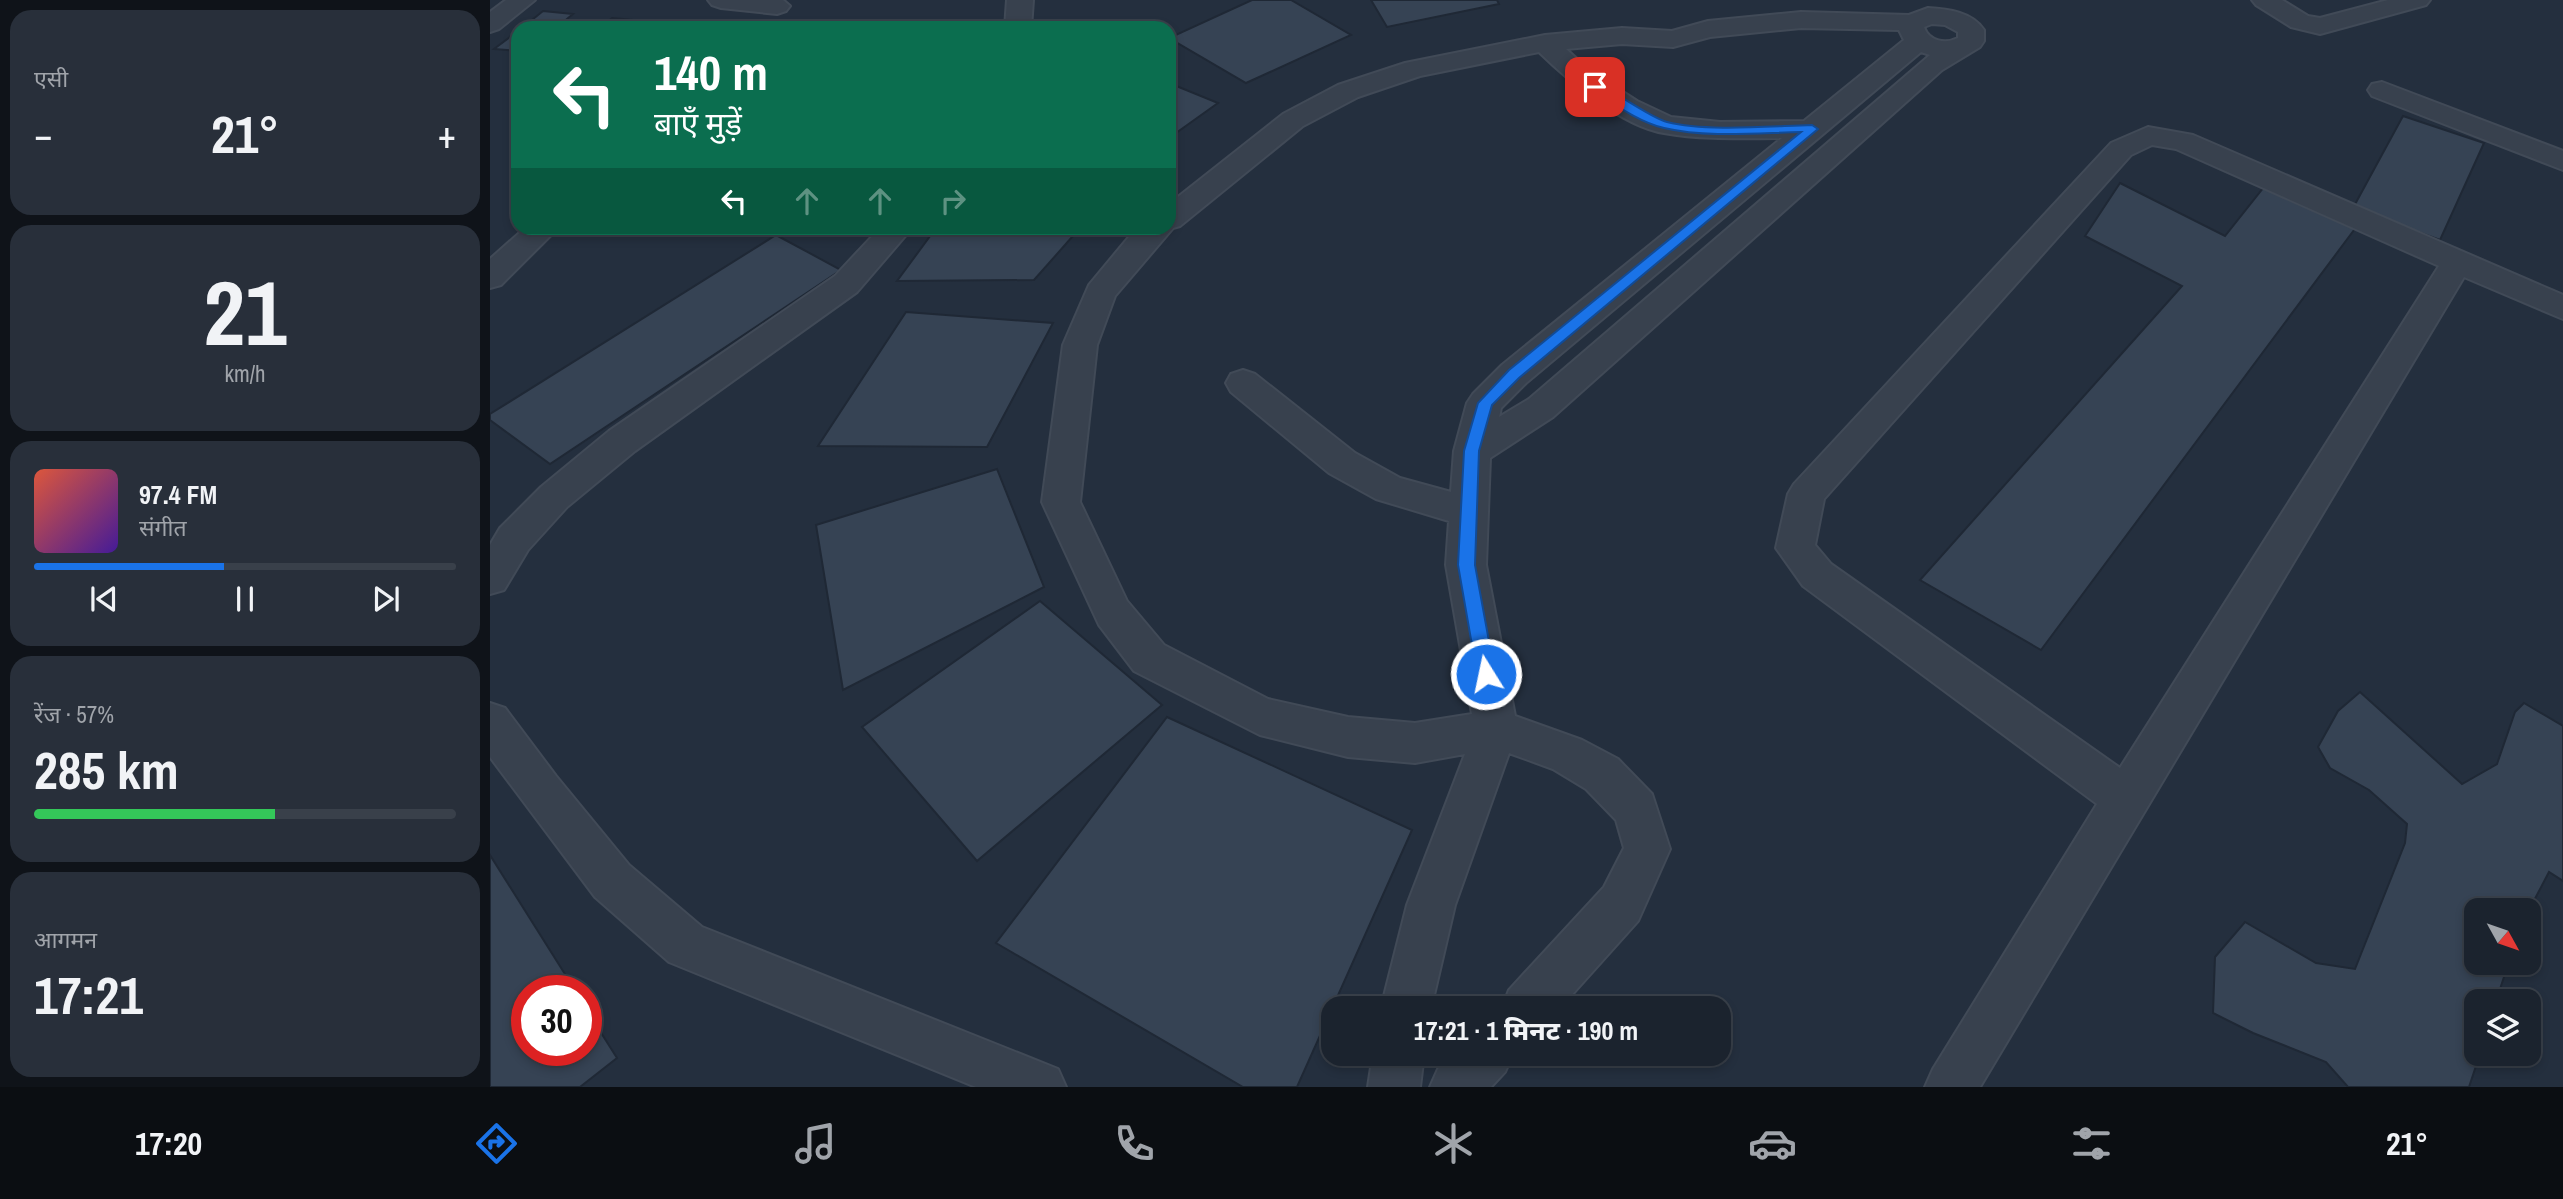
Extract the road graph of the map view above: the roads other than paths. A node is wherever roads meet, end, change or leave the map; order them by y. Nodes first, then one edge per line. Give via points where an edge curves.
1 (522, 0) edge
2 (721, 0) edge
3 (1020, 0) edge
4 (2265, 0) edge
5 (2417, 0) edge
6 (1975, 1) edge
7 (780, 3) edge
8 (761, 21) edge
9 (1018, 21) edge
10 (490, 24) edge
11 (1916, 34) junction
12 (1958, 34) junction
13 (1545, 43) junction
14 (2382, 90) dead end
15 (1812, 129) junction
16 (2563, 161) edge
17 (1176, 213) edge
18 (535, 235) edge
19 (891, 235) edge
20 (1149, 235) edge
21 (2457, 264) junction
22 (490, 277) edge
23 (2563, 308) edge
24 (1243, 383) dead end
25 (1472, 451) junction
26 (1470, 512) junction
27 (490, 578) edge
28 (490, 722) edge
29 (1496, 729) junction
30 (2126, 798) junction
31 (1409, 996) edge
32 (1538, 996) edge
33 (1397, 1066) edge
34 (1475, 1066) edge
35 (1040, 1087) edge
36 (1394, 1087) edge
37 (1456, 1087) edge
38 (1951, 1087) edge

1 - 10 street
2 - 7 street
3 - 9 street
4 - 5 street via 2300,22 2320,26
6 - 12 street
7 - 8 street
11 - 12 street via 1932,47
11 - 13 street via 1801,20 1708,29 1674,39 1622,36
11 - 15 street via 1908,49
12 - 25 street via 1933,64 1541,408
13 - 15 street via 1579,76 1665,125 1720,130
13 - 17 street via 1413,69 1348,92 1293,120
14 - 16 street
15 - 25 street via 1514,374 1485,403
18 - 22 street
19 - 27 street via 846,284 622,441 554,496 514,539
20 - 29 street via 1100,293 1080,345 1061,502 1113,612 1149,658 1260,716 1348,737 1415,744
21 - 23 street
21 - 30 street
21 - 30 street via 2183,141 2148,136 2121,149 1807,495 1795,548 1817,575
24 - 26 street via 1342,463 1389,489
25 - 26 street
26 - 29 street via 1466,565
28 - 35 street via 612,881 686,945
29 - 31 street via 1432,905
29 - 32 street via 1567,754 1602,774 1636,808 1647,849 1620,904
30 - 38 street
33 - 36 street
34 - 37 street

